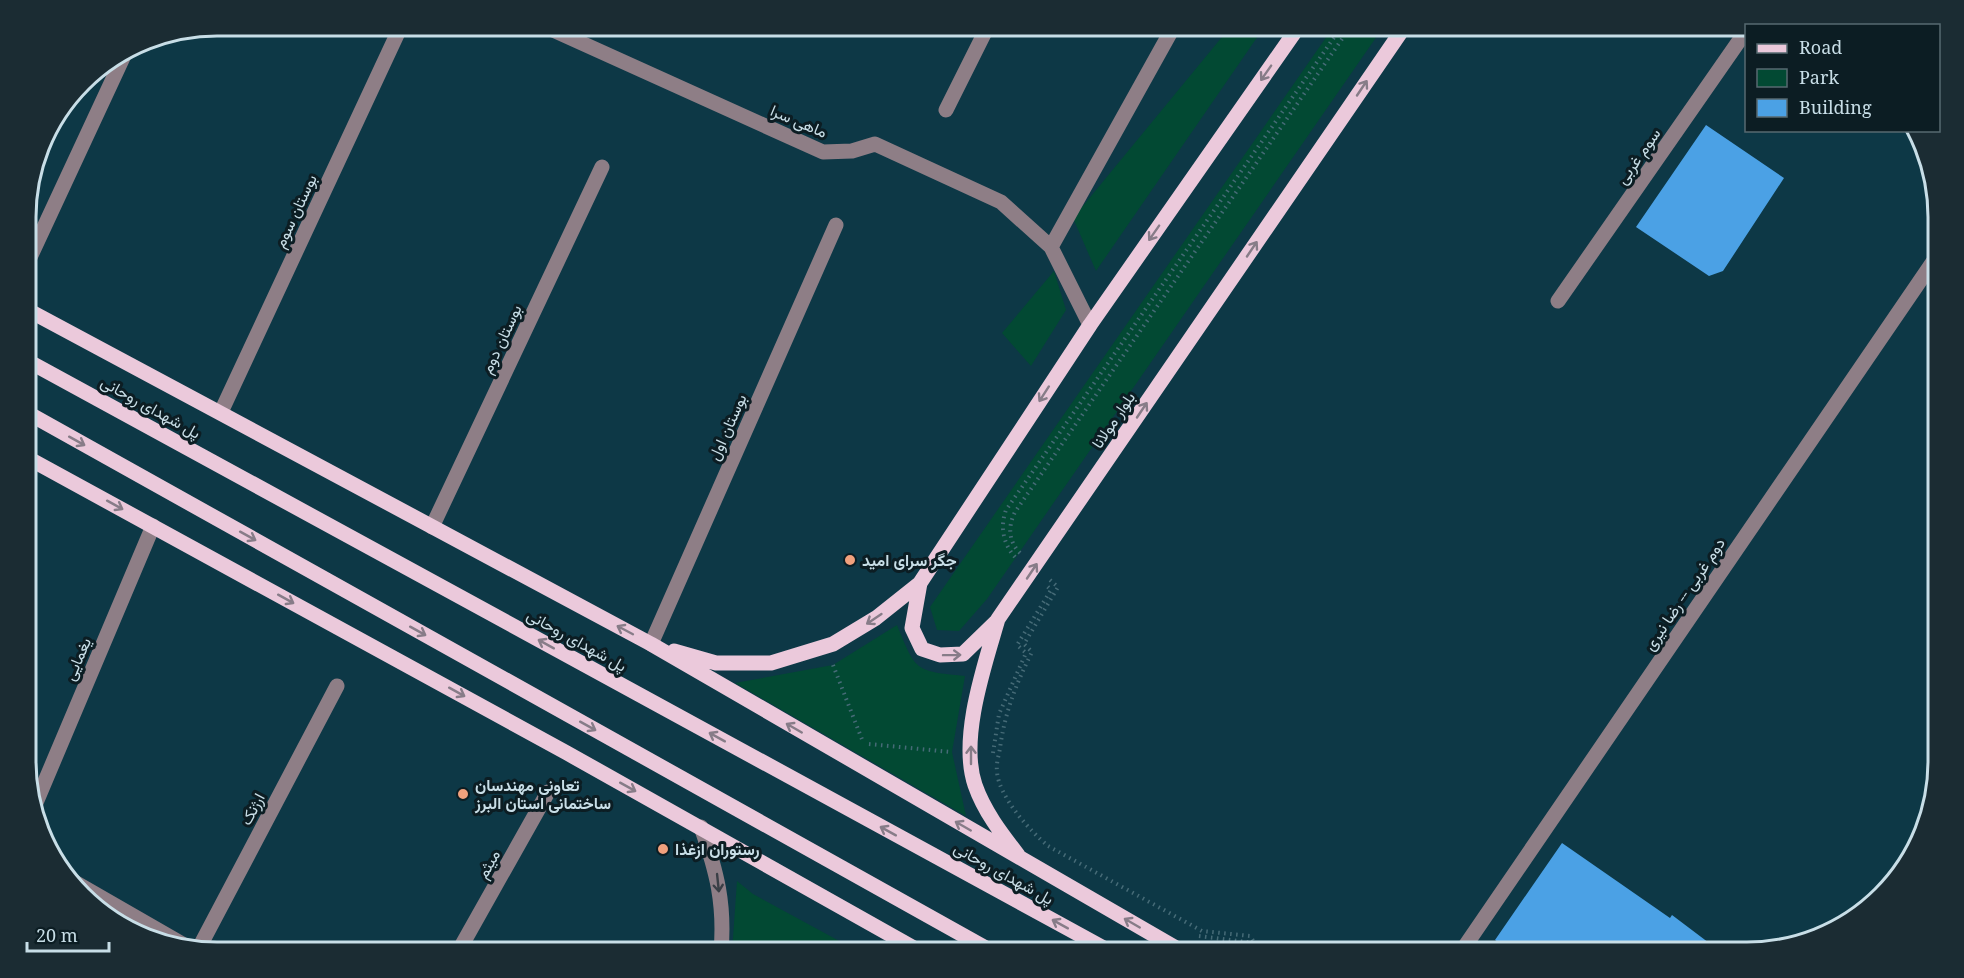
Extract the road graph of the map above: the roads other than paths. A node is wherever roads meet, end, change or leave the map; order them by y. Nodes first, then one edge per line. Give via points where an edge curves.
1 (396, 36) edge
2 (566, 36) edge
3 (983, 36) edge
4 (1168, 36) edge
5 (1292, 36) edge
6 (1398, 36) edge
7 (1743, 36) edge
8 (119, 66) edge
9 (946, 110) dead end
10 (602, 167) dead end
11 (836, 225) dead end
12 (36, 244) edge
13 (1051, 247) junction
14 (1928, 269) edge
15 (1558, 301) dead end
16 (36, 314) edge
17 (1090, 325) junction
18 (36, 365) edge
19 (221, 412) junction
20 (36, 418) edge
21 (36, 462) edge
22 (153, 526) junction
23 (432, 526) junction
24 (920, 583) junction
25 (998, 619) junction
26 (651, 644) junction
27 (337, 686) dead end
28 (548, 792) dead end
29 (40, 795) edge
30 (701, 827) junction
31 (1024, 862) junction
32 (203, 941) edge
33 (465, 942) edge
34 (721, 942) edge
35 (903, 942) edge
36 (975, 942) edge
37 (1093, 942) edge
38 (1165, 942) edge
39 (1468, 942) edge

1 - 19 street, بوستان سوم
2 - 13 street, ماهی سرا via 823,152 852,151 875,144 888,147 1001,202
3 - 9 street
4 - 13 street
5 -> 17 main road
25 -> 6 main road, بلوار مولانا
7 - 15 street, سوم غربی
8 - 12 street
10 - 23 street, بوستان دوم
11 - 26 street, بوستان اول
13 - 17 street, ماهی سرا
14 - 39 street, دوم غربی -- رضا نیری
16 - 19 main road
17 -> 24 main road
37 -> 18 main road, پل شهدای روحانی
19 - 23 main road
20 -> 36 main road
21 -> 22 main road
22 - 29 street, یغمایی
22 -> 30 main road
26 -> 23 main road
24 -> 25 main road via 912,627 922,649 940,655 963,654
24 -> 26 main road via 833,645 771,663 716,663
31 -> 25 main road, بلوار مولانا via 991,820 974,784 970,759 976,692
31 -> 26 main road
27 - 32 street, ارژنک
28 - 33 street, میثم
30 -> 34 street via 717,874
30 - 35 main road
38 -> 31 main road

